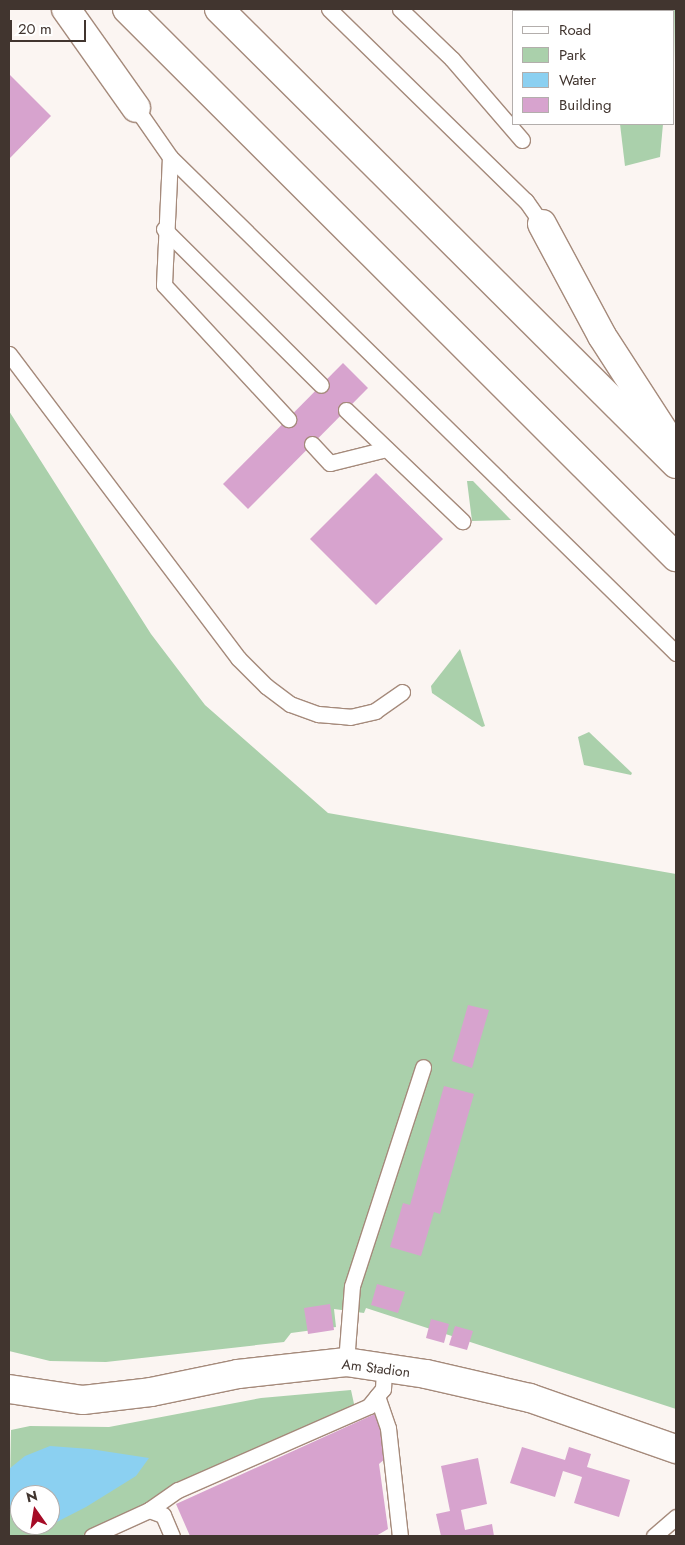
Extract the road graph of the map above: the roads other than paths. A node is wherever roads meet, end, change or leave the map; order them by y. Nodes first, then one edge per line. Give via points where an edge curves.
1 (66, 9) edge
2 (127, 9) edge
3 (218, 9) edge
4 (329, 9) edge
5 (400, 9) edge
6 (136, 108) joint
7 (522, 140) dead end
8 (170, 158) junction
9 (542, 224) joint
10 (164, 229) junction
11 (9, 354) edge
12 (321, 385) dead end
13 (346, 410) dead end
14 (288, 419) dead end
15 (312, 444) dead end
16 (386, 449) junction
17 (676, 451) edge
18 (676, 464) edge
19 (462, 521) dead end
20 (676, 557) edge
21 (676, 653) edge
22 (402, 692) dead end
23 (423, 1067) dead end
24 (346, 1362) junction
25 (384, 1368) junction
26 (9, 1389) edge
27 (377, 1396) junction
28 (676, 1449) edge
29 (150, 1510) junction
30 (676, 1517) edge
31 (92, 1536) edge
32 (172, 1536) edge
33 (400, 1536) edge
34 (654, 1536) edge

1 - 6 main road
2 - 20 main road
3 - 18 main road
4 - 9 lane via 526,201
5 - 7 lane via 452,59
6 - 8 lane
8 - 10 lane
8 - 21 lane
9 - 17 main road via 602,336
10 - 12 lane
10 - 14 lane via 164,286
11 - 22 lane via 238,658 266,686 290,704 318,714 350,717 375,711
13 - 16 lane
15 - 16 lane via 330,463
16 - 19 lane
23 - 24 lane via 352,1286
24 - 25 main road, Am Stadion
24 - 26 main road, Am Stadion via 238,1374 151,1392 84,1400
25 - 27 lane via 383,1389
25 - 28 main road, Am Stadion via 530,1398
27 - 29 lane via 369,1406 178,1490
27 - 33 lane via 388,1428
29 - 31 lane
29 - 32 lane via 163,1515
30 - 34 lane

